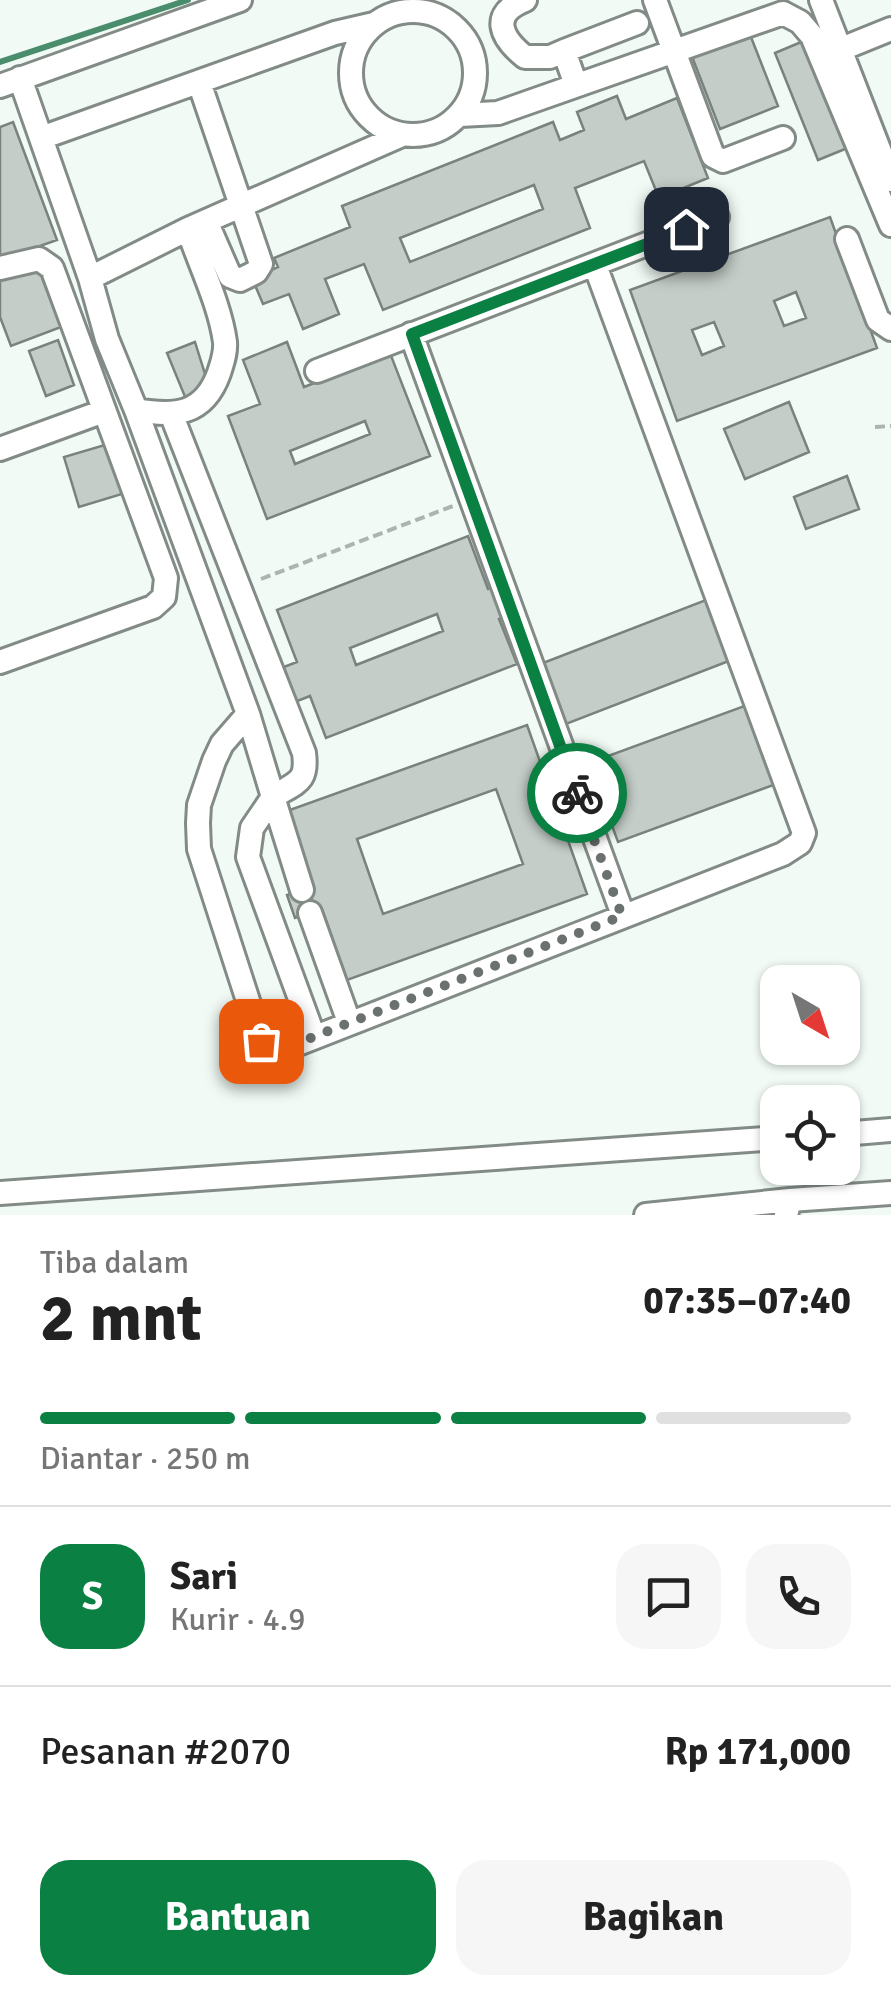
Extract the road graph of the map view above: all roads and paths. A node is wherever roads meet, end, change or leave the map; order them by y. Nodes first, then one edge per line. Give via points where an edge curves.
1 (240, 0) edge
2 (525, 0) edge
3 (626, 0) edge
4 (821, 0) edge
5 (417, 5) edge
6 (657, 7) edge
7 (379, 13) edge
8 (637, 23) junction
9 (891, 29) edge
10 (674, 50) junction
11 (838, 50) junction
12 (564, 51) junction
13 (10, 82) edge
14 (199, 82) junction
15 (576, 85) junction
16 (460, 114) junction
17 (402, 135) junction
18 (41, 138) junction
19 (783, 138) dead end
20 (891, 180) edge
21 (239, 206) junction
22 (716, 218) dead end
23 (197, 225) junction
24 (891, 225) edge
25 (848, 239) dead end
26 (595, 264) junction
27 (0, 268) edge
28 (90, 278) junction
29 (891, 329) edge
30 (412, 334) junction
31 (317, 371) dead end
32 (136, 410) junction
33 (104, 411) junction
34 (172, 416) junction
35 (891, 426) edge
36 (874, 428) dead end
37 (0, 449) edge
38 (472, 499) junction
39 (241, 587) junction
40 (0, 662) edge
41 (248, 714) junction
42 (273, 796) junction
43 (302, 890) dead end
44 (310, 913) dead end
45 (622, 916) junction
46 (349, 1022) junction
47 (314, 1037) junction
48 (891, 1130) edge
49 (860, 1133) edge
50 (760, 1139) edge
51 (0, 1193) edge
52 (891, 1194) edge
53 (788, 1208) edge
54 (646, 1215) edge

1 - 13 street
2 - 12 street via 505,10 508,41 524,58
3 - 8 street
4 - 11 street
5 - 7 street
5 - 16 street via 449,22 473,56 476,76
6 - 8 street
6 - 10 street
7 - 14 street
7 - 17 street via 358,42 350,65 352,89 362,111
8 - 12 street
9 - 11 street
10 - 15 street
10 - 19 street via 717,160
10 - 24 street via 783,13 800,22 812,36
11 - 20 street
12 - 15 street
13 - 18 street
14 - 18 street
14 - 21 street
15 - 16 street via 498,113
16 - 17 street via 433,132
17 - 21 street
18 - 28 street
21 - 23 street
21 - 23 street via 261,264 240,280 230,276
22 - 26 street
23 - 28 street
23 - 34 street via 225,355 204,402
25 - 29 street via 878,320
26 - 30 street
26 - 45 street via 804,833 783,854
27 - 33 street via 39,259 52,268
28 - 32 street
30 - 31 street
30 - 38 street
32 - 34 street
32 - 41 street
33 - 37 street
33 - 40 street via 166,578 164,597 153,607
34 - 39 street
35 - 36 path
38 - 39 path
38 - 45 street
39 - 42 street via 307,771
41 - 42 street
41 - 47 street via 214,761 199,805 199,848 261,1041 285,1048
42 - 43 street
42 - 47 street via 252,828 248,856
44 - 46 street
45 - 46 street
46 - 47 street
48 - 49 street
50 - 51 street
52 - 53 street
53 - 54 street

